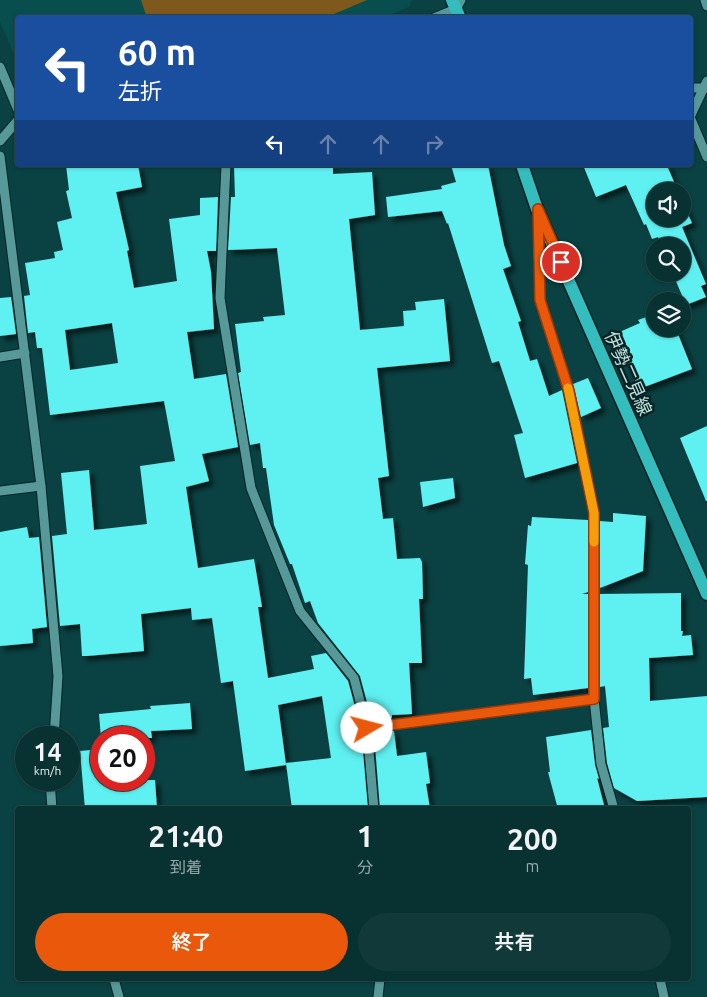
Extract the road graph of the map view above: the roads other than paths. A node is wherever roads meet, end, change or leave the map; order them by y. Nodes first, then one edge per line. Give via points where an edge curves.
1 (705, 0) edge
2 (707, 6) edge
3 (457, 7) edge
4 (440, 15) edge
5 (0, 67) edge
6 (706, 86) edge
7 (693, 88) edge
8 (15, 103) edge
9 (693, 111) edge
10 (15, 123) edge
11 (693, 124) edge
12 (0, 140) edge
13 (0, 156) edge
14 (707, 157) edge
15 (226, 167) edge
16 (523, 167) edge
17 (538, 209) junction
18 (10, 239) junction
19 (0, 240) edge
20 (24, 354) junction
21 (0, 357) edge
22 (41, 486) junction
23 (0, 491) edge
24 (707, 594) edge
25 (594, 699) junction
26 (55, 726) edge
27 (367, 728) junction
28 (51, 791) edge
29 (52, 806) edge
30 (374, 806) edge
31 (613, 806) edge
32 (115, 981) edge
33 (380, 981) edge
34 (660, 981) edge
35 (119, 997) edge
36 (378, 997) edge
37 (664, 997) edge

1 - 2 street
3 - 4 street
5 - 8 street
6 - 7 street
6 - 9 street
10 - 12 street
11 - 14 street
13 - 18 street
15 - 27 street via 220,298 251,488 300,611 354,678
16 - 17 main road, 伊勢二見線
17 - 24 main road, 伊勢二見線
17 - 25 street via 540,300 569,391 594,513
18 - 19 street
18 - 20 street
20 - 21 street
20 - 22 street
22 - 23 street
22 - 26 street via 58,676
25 - 27 street
25 - 31 street via 601,764
27 - 30 street
28 - 29 street
32 - 35 street
33 - 36 street
34 - 37 street

